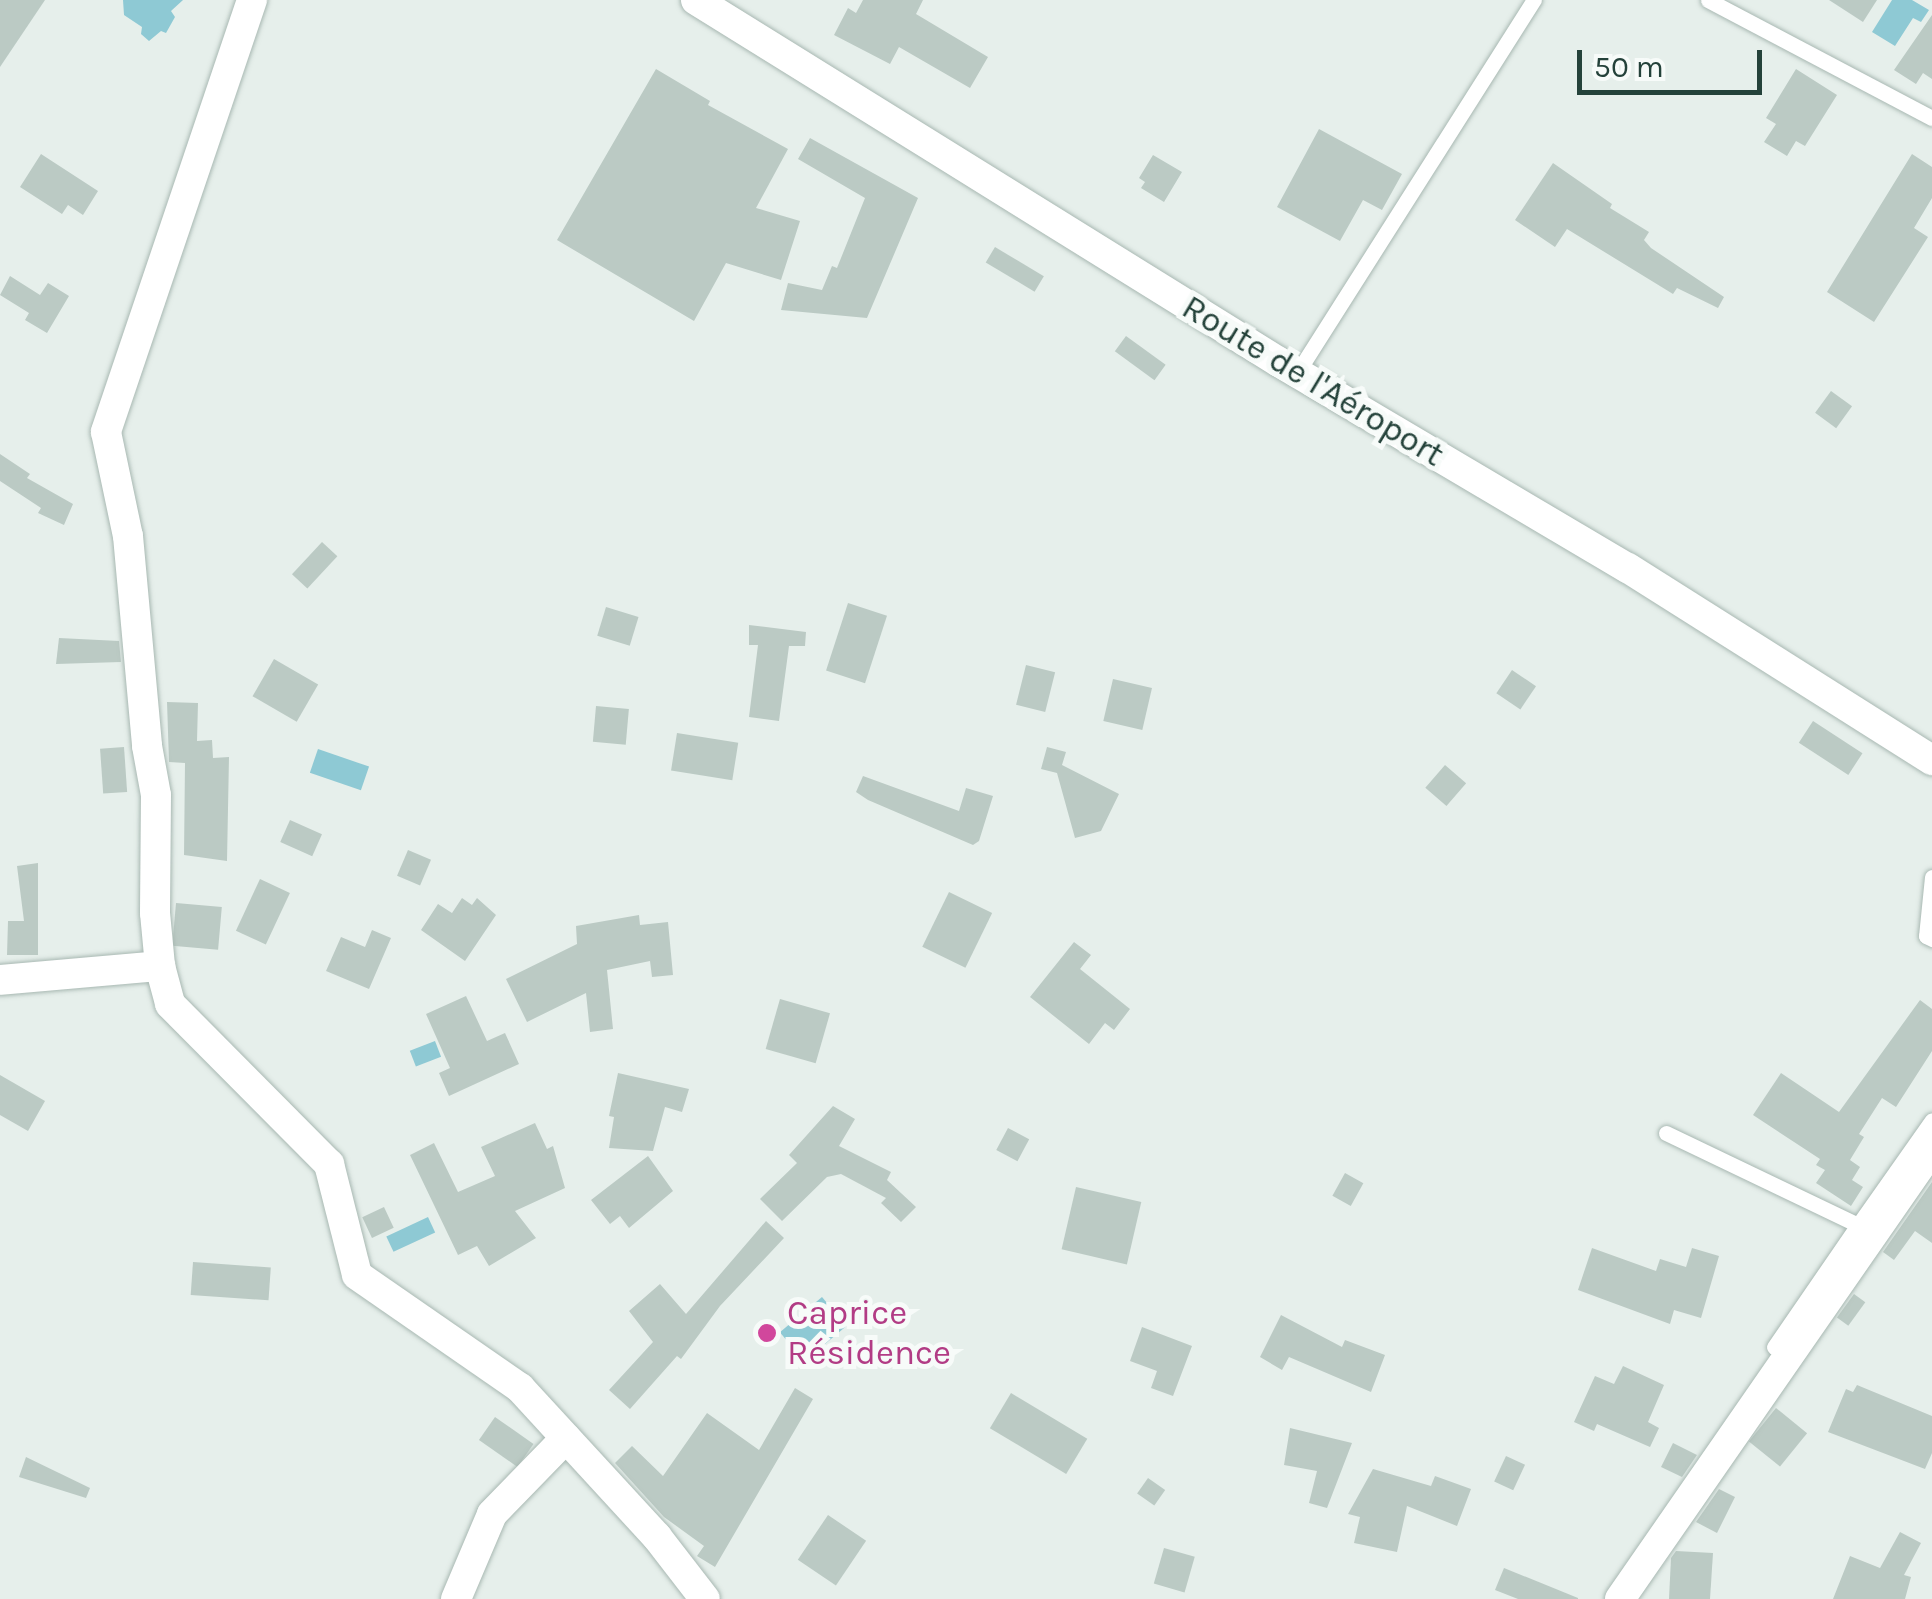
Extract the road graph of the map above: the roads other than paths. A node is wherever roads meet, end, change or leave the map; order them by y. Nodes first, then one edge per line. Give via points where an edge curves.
1 (252, 0) edge
2 (696, 0) edge
3 (1534, 0) edge
4 (1708, 0) edge
5 (1932, 118) edge
6 (1297, 373) junction
7 (1932, 760) edge
8 (1932, 876) edge
9 (1932, 939) edge
10 (160, 966) junction
11 (0, 980) edge
12 (1932, 1120) edge
13 (1666, 1133) dead end
14 (1932, 1149) edge
15 (1858, 1226) junction
16 (1774, 1347) dead end
17 (566, 1438) junction
18 (456, 1599) edge
19 (705, 1599) edge
20 (1620, 1599) edge

1 - 10 street via 106,432 128,536 156,795
2 - 6 street, Route de l'Aéroport
3 - 6 lane
4 - 5 lane
6 - 7 street, Route de l'Aéroport via 1628,568
8 - 9 lane via 1926,936
10 - 11 street
10 - 17 street via 170,1004 329,1164 357,1274 520,1388
12 - 15 lane
13 - 15 lane
14 - 20 street
15 - 16 lane
17 - 18 street via 492,1514
17 - 19 street

